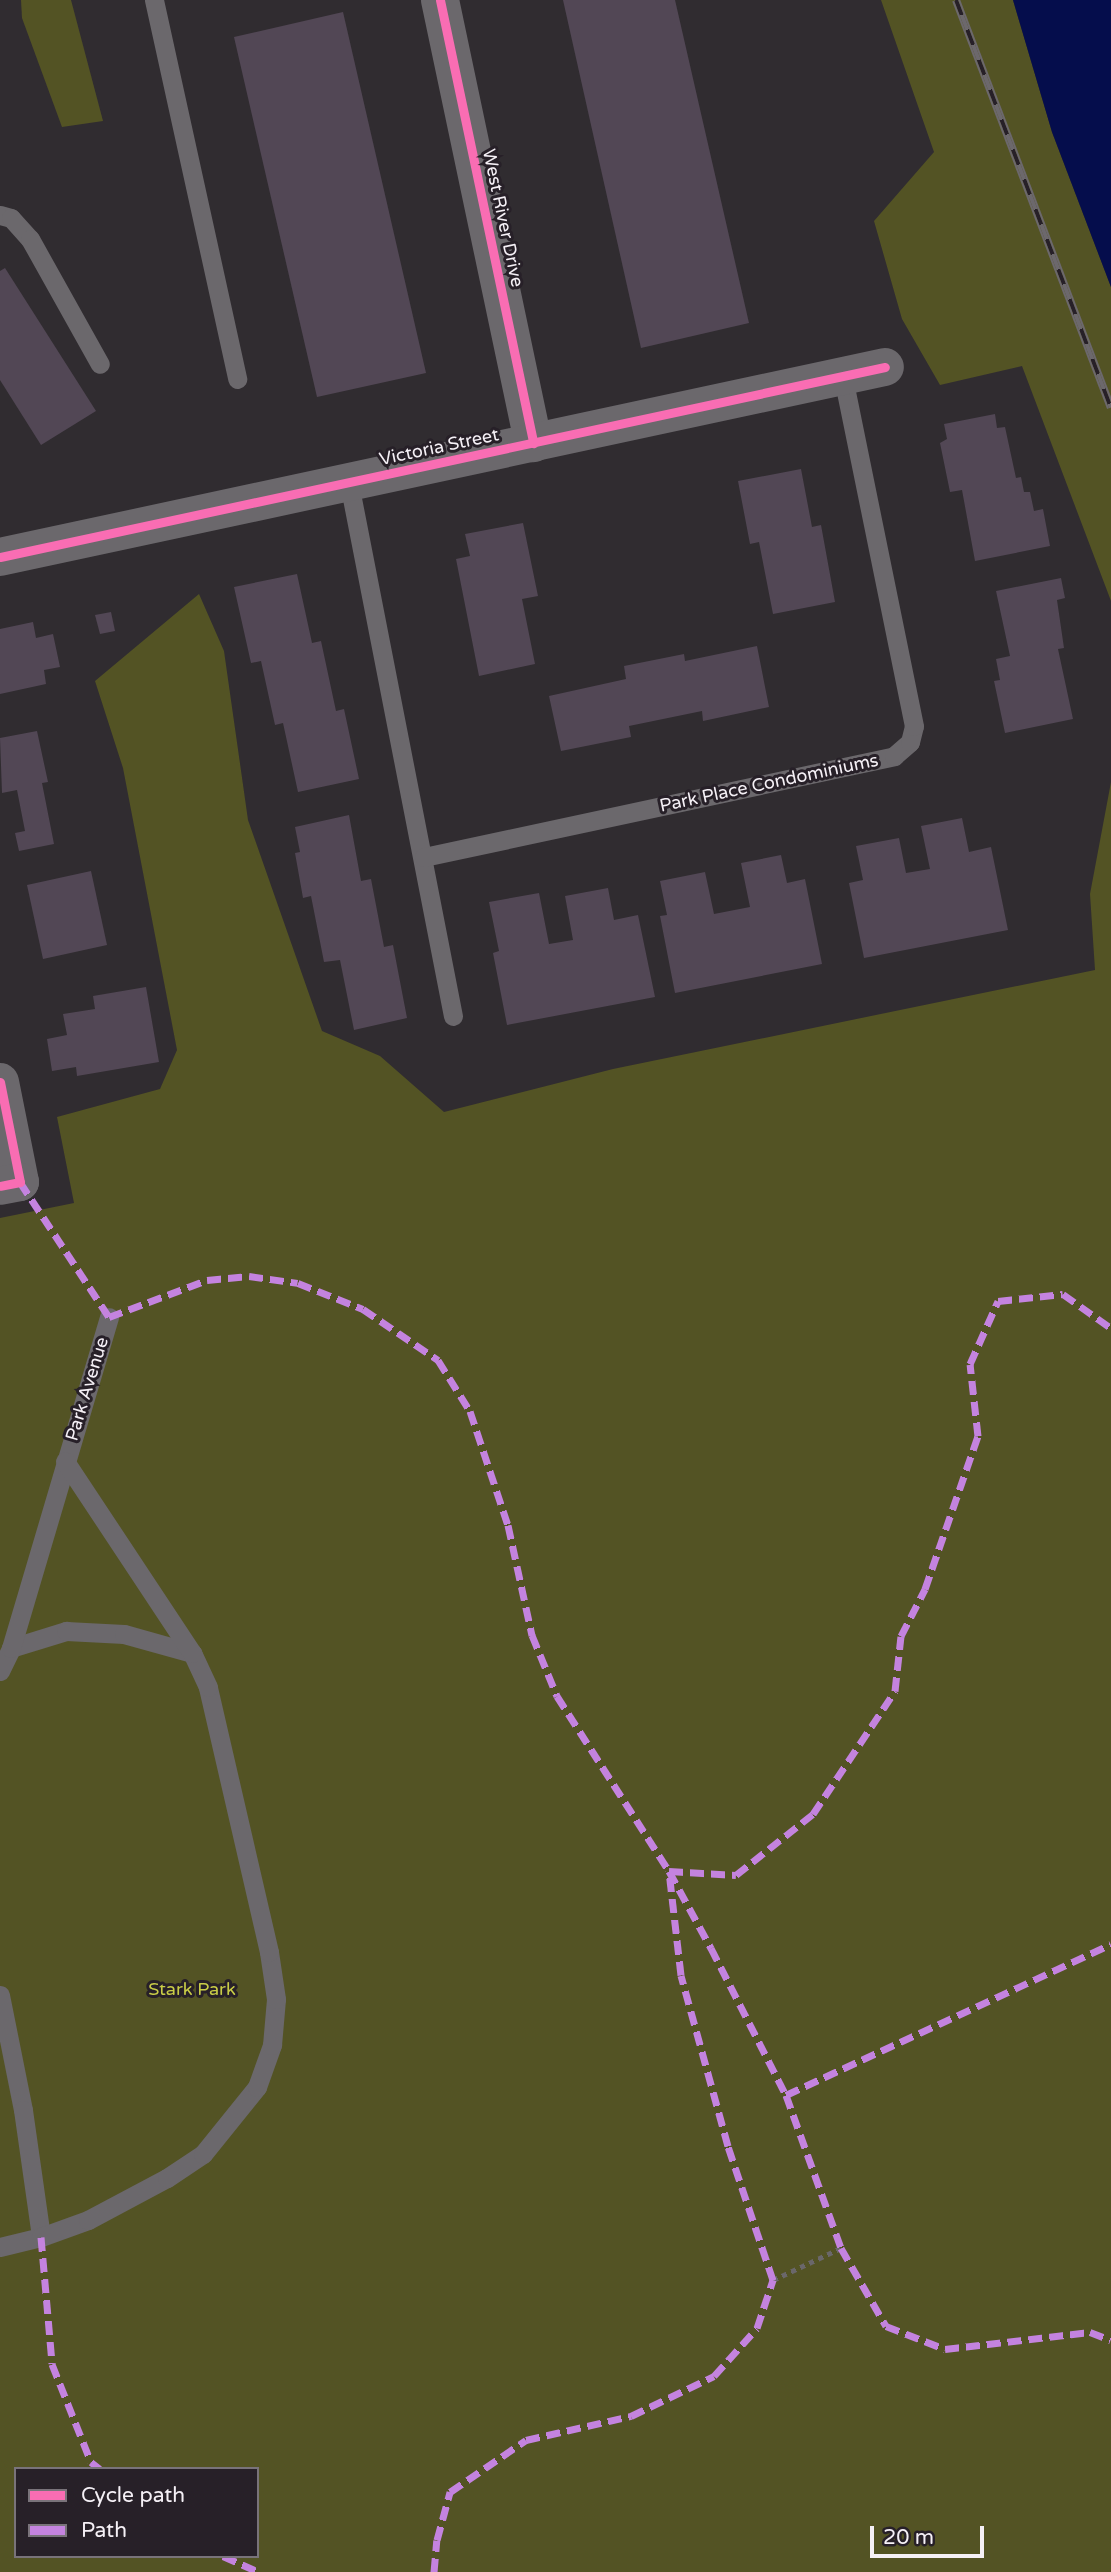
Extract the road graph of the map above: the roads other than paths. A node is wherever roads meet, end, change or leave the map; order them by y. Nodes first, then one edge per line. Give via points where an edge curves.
1 (154, 0) edge
2 (440, 0) edge
3 (0, 215) edge
4 (100, 363) dead end
5 (885, 367) dead end
6 (843, 377) junction
7 (237, 379) dead end
8 (533, 443) junction
9 (349, 483) junction
10 (0, 558) edge
11 (424, 857) junction
12 (453, 1016) dead end
13 (0, 1082) edge
14 (10, 1184) edge
15 (109, 1317) dead end
16 (65, 1461) junction
17 (11, 1648) junction
18 (192, 1653) junction
19 (0, 1671) edge
20 (0, 1995) edge
21 (41, 2237) junction
22 (0, 2247) edge

1 - 7 lane
2 - 8 street, West River Drive
3 - 4 lane via 11,218 30,239
5 - 6 street, Victoria Street
6 - 8 street, Victoria Street
6 - 11 lane, Park Place Condominiums via 914,726 910,742 894,756
8 - 9 street, Victoria Street
9 - 10 street, Victoria Street
9 - 11 lane
11 - 12 lane
13 - 14 street
15 - 16 lane, Park Avenue
16 - 17 lane, Park Avenue
16 - 18 lane
17 - 18 lane via 66,1631 124,1634
17 - 19 lane, Park Avenue
18 - 21 lane via 208,1687 269,1952 276,1998 272,2045 257,2087 203,2154 100,2214
20 - 21 lane
21 - 22 lane

